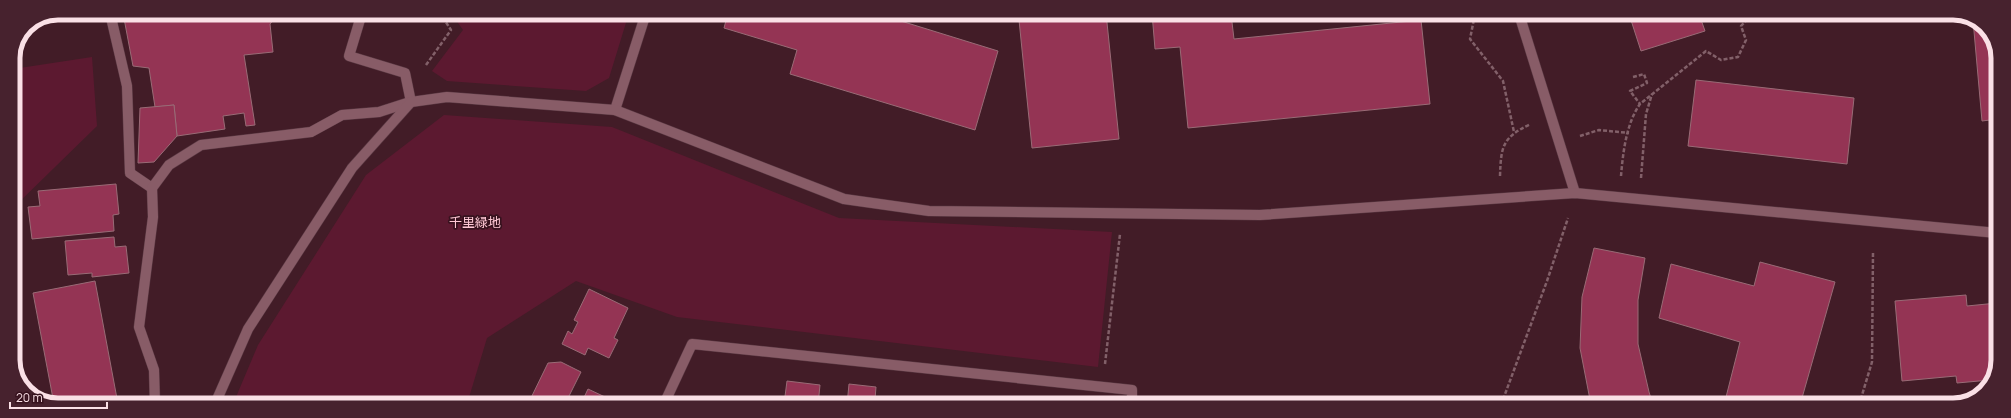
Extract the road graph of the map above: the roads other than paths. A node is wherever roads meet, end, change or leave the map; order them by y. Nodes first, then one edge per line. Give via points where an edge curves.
1 (112, 20) edge
2 (360, 20) edge
3 (644, 20) edge
4 (1521, 20) edge
5 (411, 102) junction
6 (615, 110) junction
7 (152, 188) junction
8 (1574, 193) junction
9 (1991, 232) edge
10 (155, 398) edge
11 (218, 398) edge
12 (667, 398) edge
13 (1132, 398) edge

1 - 7 street via 127,86 130,173
2 - 5 street via 350,56 405,73
3 - 6 street
4 - 8 street
5 - 6 street via 447,97
5 - 7 street via 379,112 342,115 311,132 201,145 169,165
5 - 11 street via 347,175 248,329
6 - 8 street via 844,199 929,211 1260,215
7 - 10 street via 153,217 139,327 154,370
8 - 9 street
12 - 13 street via 692,344 1132,390

